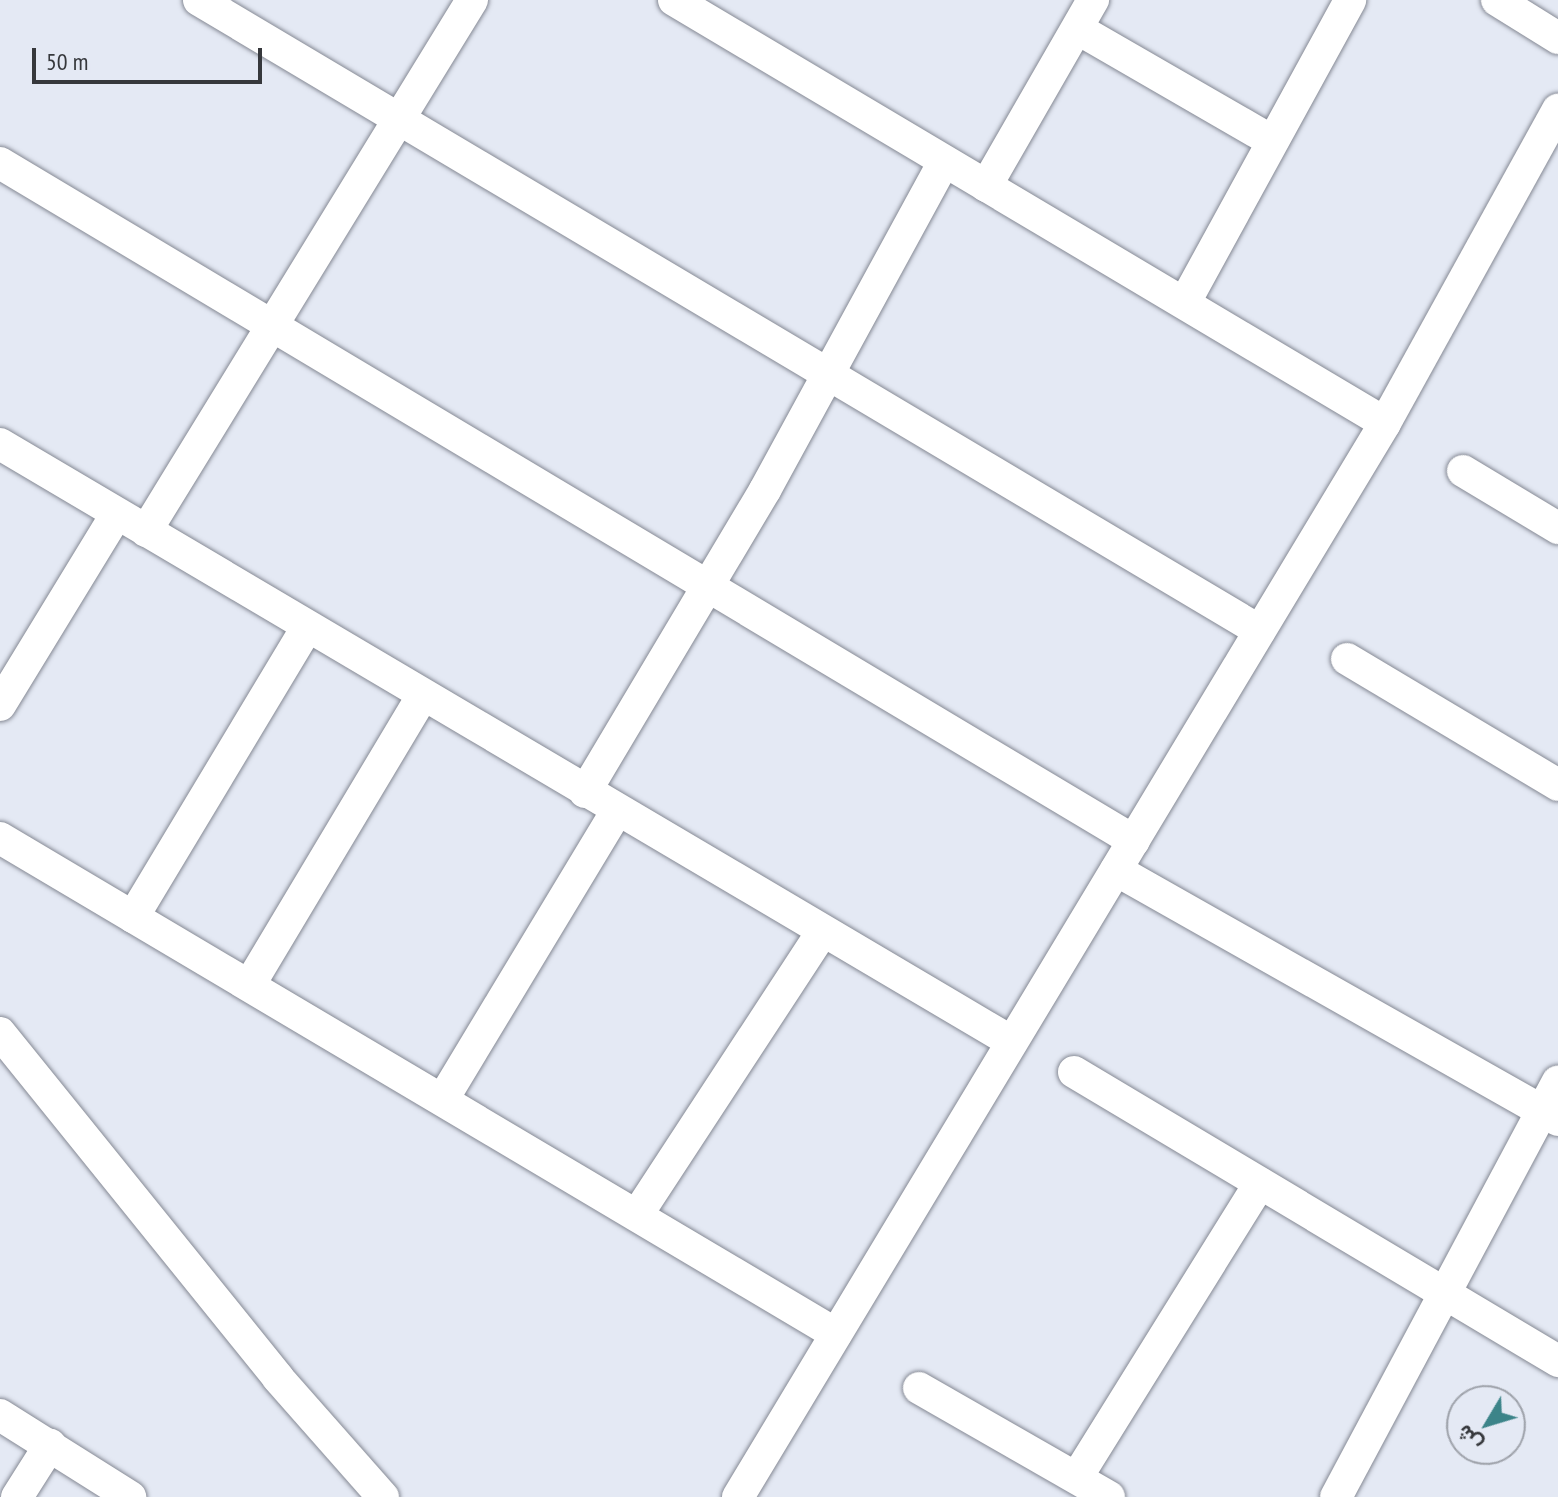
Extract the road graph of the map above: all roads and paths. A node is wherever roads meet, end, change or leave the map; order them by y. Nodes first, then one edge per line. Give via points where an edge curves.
1 (199, 0) edge
2 (472, 0) edge
3 (674, 0) edge
4 (1093, 0) edge
5 (1350, 0) edge
6 (1497, 0) edge
7 (716, 11) edge
8 (1078, 29) junction
9 (1558, 36) edge
10 (1558, 110) edge
11 (399, 119) junction
12 (1272, 141) junction
13 (944, 162) junction
14 (0, 163) edge
15 (986, 186) junction
16 (1185, 302) junction
17 (273, 326) junction
18 (827, 375) junction
19 (1385, 423) junction
20 (0, 444) edge
21 (1463, 471) dead end
22 (116, 515) junction
23 (1558, 528) edge
24 (146, 531) junction
25 (709, 585) junction
26 (307, 627) junction
27 (1260, 631) junction
28 (1347, 659) dead end
29 (422, 697) junction
30 (0, 705) edge
31 (1558, 785) edge
32 (585, 792) junction
33 (617, 810) junction
34 (0, 838) edge
35 (1134, 841) junction
36 (1116, 870) junction
37 (133, 917) junction
38 (823, 931) junction
39 (250, 984) junction
40 (0, 1033) edge
41 (1012, 1042) junction
42 (1074, 1072) dead end
43 (1558, 1082) edge
44 (443, 1099) junction
45 (1550, 1115) edge
46 (1260, 1183) junction
47 (637, 1215) junction
48 (1446, 1295) junction
49 (836, 1334) junction
50 (1558, 1361) edge
51 (919, 1388) dead end
52 (0, 1415) edge
53 (50, 1445) junction
54 (1077, 1477) junction
55 (17, 1497) edge
56 (130, 1497) edge
57 (383, 1497) edge
58 (738, 1497) edge
59 (1109, 1497) edge
60 (1336, 1497) edge

1 - 11 street
2 - 11 street
3 - 7 street
4 - 8 street
5 - 12 street
6 - 9 street
7 - 13 street
8 - 12 street
8 - 15 street
10 - 19 street
11 - 17 street
11 - 18 street
12 - 16 street
13 - 15 street
13 - 18 street
14 - 17 street
15 - 16 street
16 - 19 street
17 - 24 street
17 - 25 street
18 - 25 street
18 - 27 street
19 - 27 street
20 - 22 street
21 - 23 street
22 - 24 street
22 - 30 street
24 - 26 street
25 - 32 street
25 - 35 street
26 - 29 street
26 - 37 street
27 - 35 street
28 - 31 street
29 - 32 street
29 - 39 street
32 - 33 street
33 - 38 street
33 - 44 street
34 - 37 street
35 - 36 street
36 - 41 street
36 - 45 street
37 - 39 street
38 - 41 street
38 - 47 street
39 - 44 street
40 - 57 street via 278,1378
41 - 49 street
42 - 46 street
43 - 45 street
44 - 47 street
45 - 48 street
46 - 48 street
46 - 54 street
47 - 49 street
48 - 50 street
48 - 60 street
49 - 58 street
51 - 54 street
52 - 53 street
53 - 55 street
53 - 56 street
54 - 59 street

